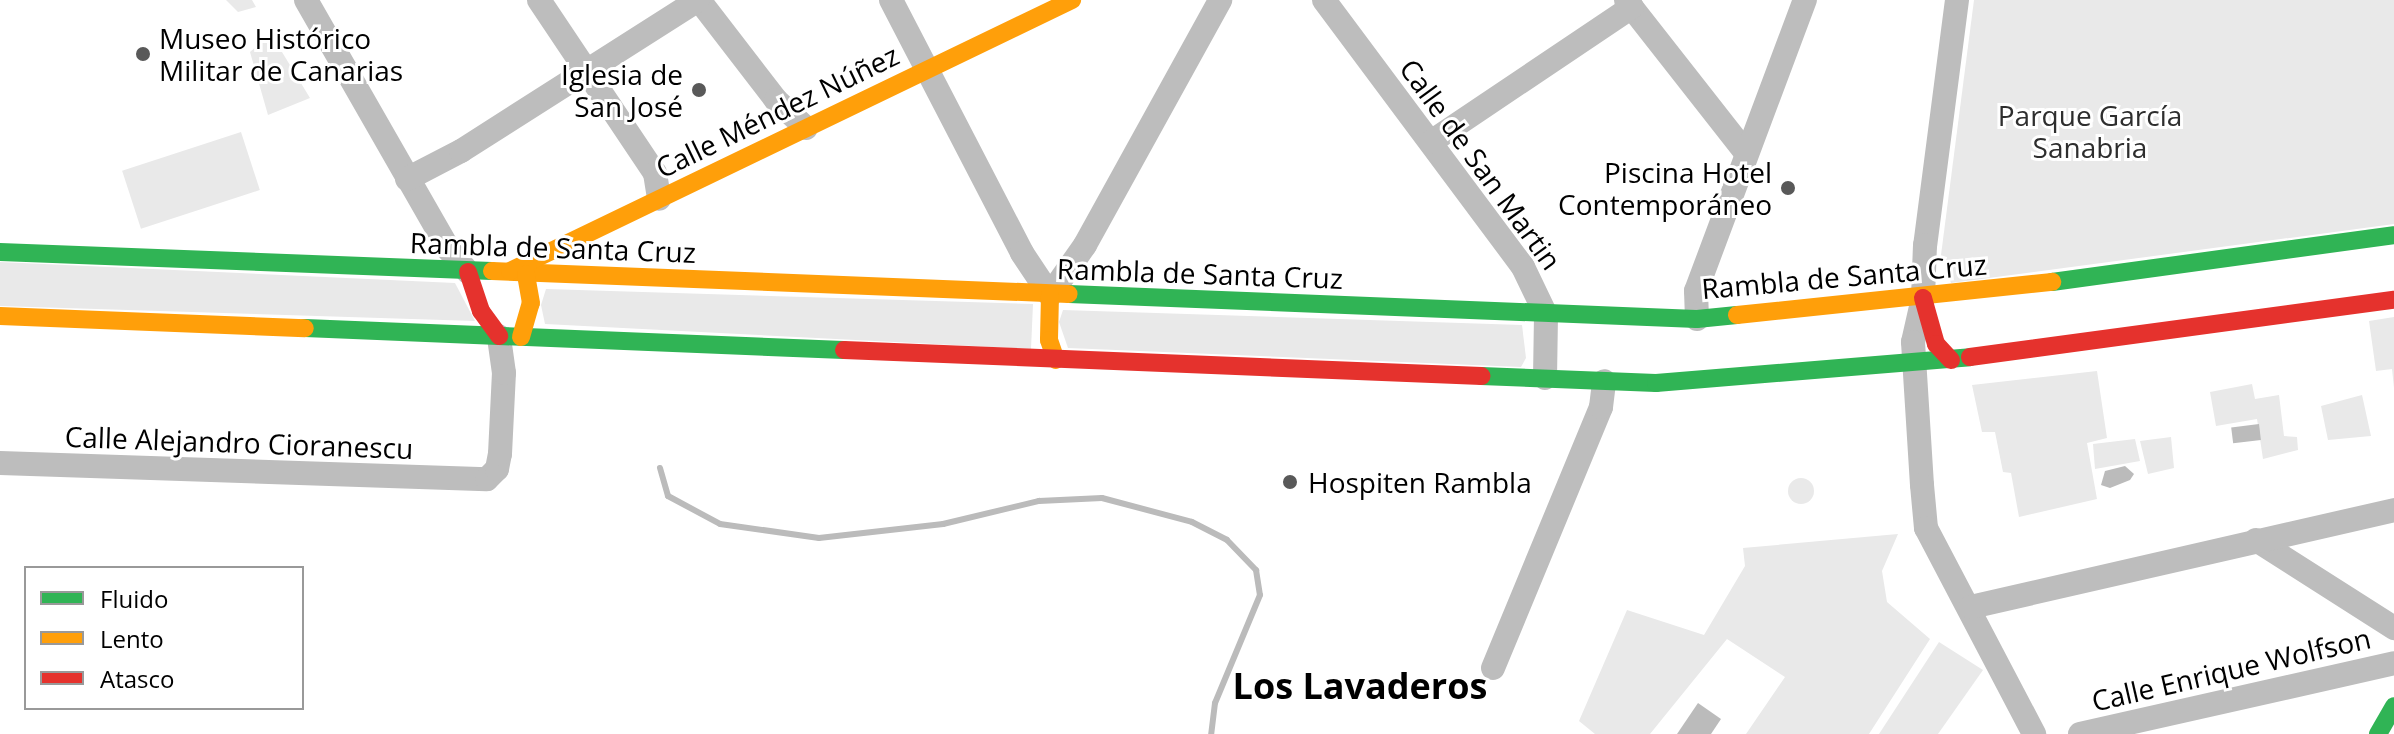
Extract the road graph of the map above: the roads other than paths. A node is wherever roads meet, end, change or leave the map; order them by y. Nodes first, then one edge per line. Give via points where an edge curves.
1 (306, 0) edge
2 (539, 0) edge
3 (699, 0) edge
4 (891, 0) edge
5 (1072, 0) edge
6 (1220, 0) edge
7 (1324, 0) edge
8 (1805, 0) edge
9 (1957, 0) edge
10 (1629, 4) edge
11 (927, 70) junction
12 (586, 72) junction
13 (806, 128) junction
14 (1431, 142) junction
15 (1746, 153) junction
16 (407, 179) junction
17 (659, 199) junction
18 (2394, 235) edge
19 (0, 252) edge
20 (468, 272) junction
21 (506, 273) junction
22 (526, 274) junction
23 (1050, 295) junction
24 (1923, 298) junction
25 (2394, 300) edge
26 (1546, 315) junction
27 (0, 316) edge
28 (1697, 319) junction
29 (510, 337) junction
30 (1056, 360) junction
31 (1951, 360) junction
32 (1912, 364) junction
33 (1545, 378) junction
34 (1604, 381) junction
35 (0, 463) edge
36 (2394, 510) edge
37 (2256, 540) junction
38 (1971, 607) junction
39 (2394, 628) edge
40 (2394, 663) edge
41 (1493, 668) dead end
42 (2394, 706) edge
43 (2034, 734) edge
44 (2080, 734) edge
45 (2378, 734) edge

1 - 16 street
2 - 12 street
3 - 12 street
3 - 13 street via 776,100
4 - 11 street
5 - 11 main road, Calle Méndez Núñez
6 - 23 street via 1085,245
7 - 14 street, Calle de San Martin
8 - 15 street
9 - 24 street via 1925,245
10 - 14 street
10 - 15 street
11 - 13 main road, Calle Méndez Núñez
11 - 23 street via 1022,253
12 - 16 street
12 - 17 street via 655,173
13 - 17 main road, Calle Méndez Núñez
14 - 26 street, Calle de San Martin via 1523,267
15 - 28 street via 1696,291
16 - 20 street
17 - 21 main road, Calle Méndez Núñez
18 - 24 main road, Rambla de Santa Cruz
19 - 20 main road, Rambla de Santa Cruz
20 - 21 main road, Rambla de Santa Cruz
20 - 29 main road via 481,311
21 - 22 main road, Rambla de Santa Cruz
22 - 23 main road, Rambla de Santa Cruz
22 - 29 main road via 531,303
23 - 26 main road, Rambla de Santa Cruz
23 - 30 main road via 1049,340
24 - 28 main road, Rambla de Santa Cruz
24 - 31 main road via 1936,344
24 - 32 street
25 - 31 main road
26 - 28 main road, Rambla de Santa Cruz
26 - 33 street, Calle de San Martin
27 - 29 main road
29 - 30 main road
29 - 35 street, Calle Alejandro Cioranescu via 497,469 475,481
30 - 33 main road
31 - 32 main road
32 - 34 main road via 1726,381
32 - 38 street via 1926,528
33 - 34 main road
34 - 41 street via 1601,407
36 - 37 street
37 - 38 street
37 - 39 street
38 - 43 street
40 - 44 street, Calle Enrique Wolfson
42 - 45 main road

